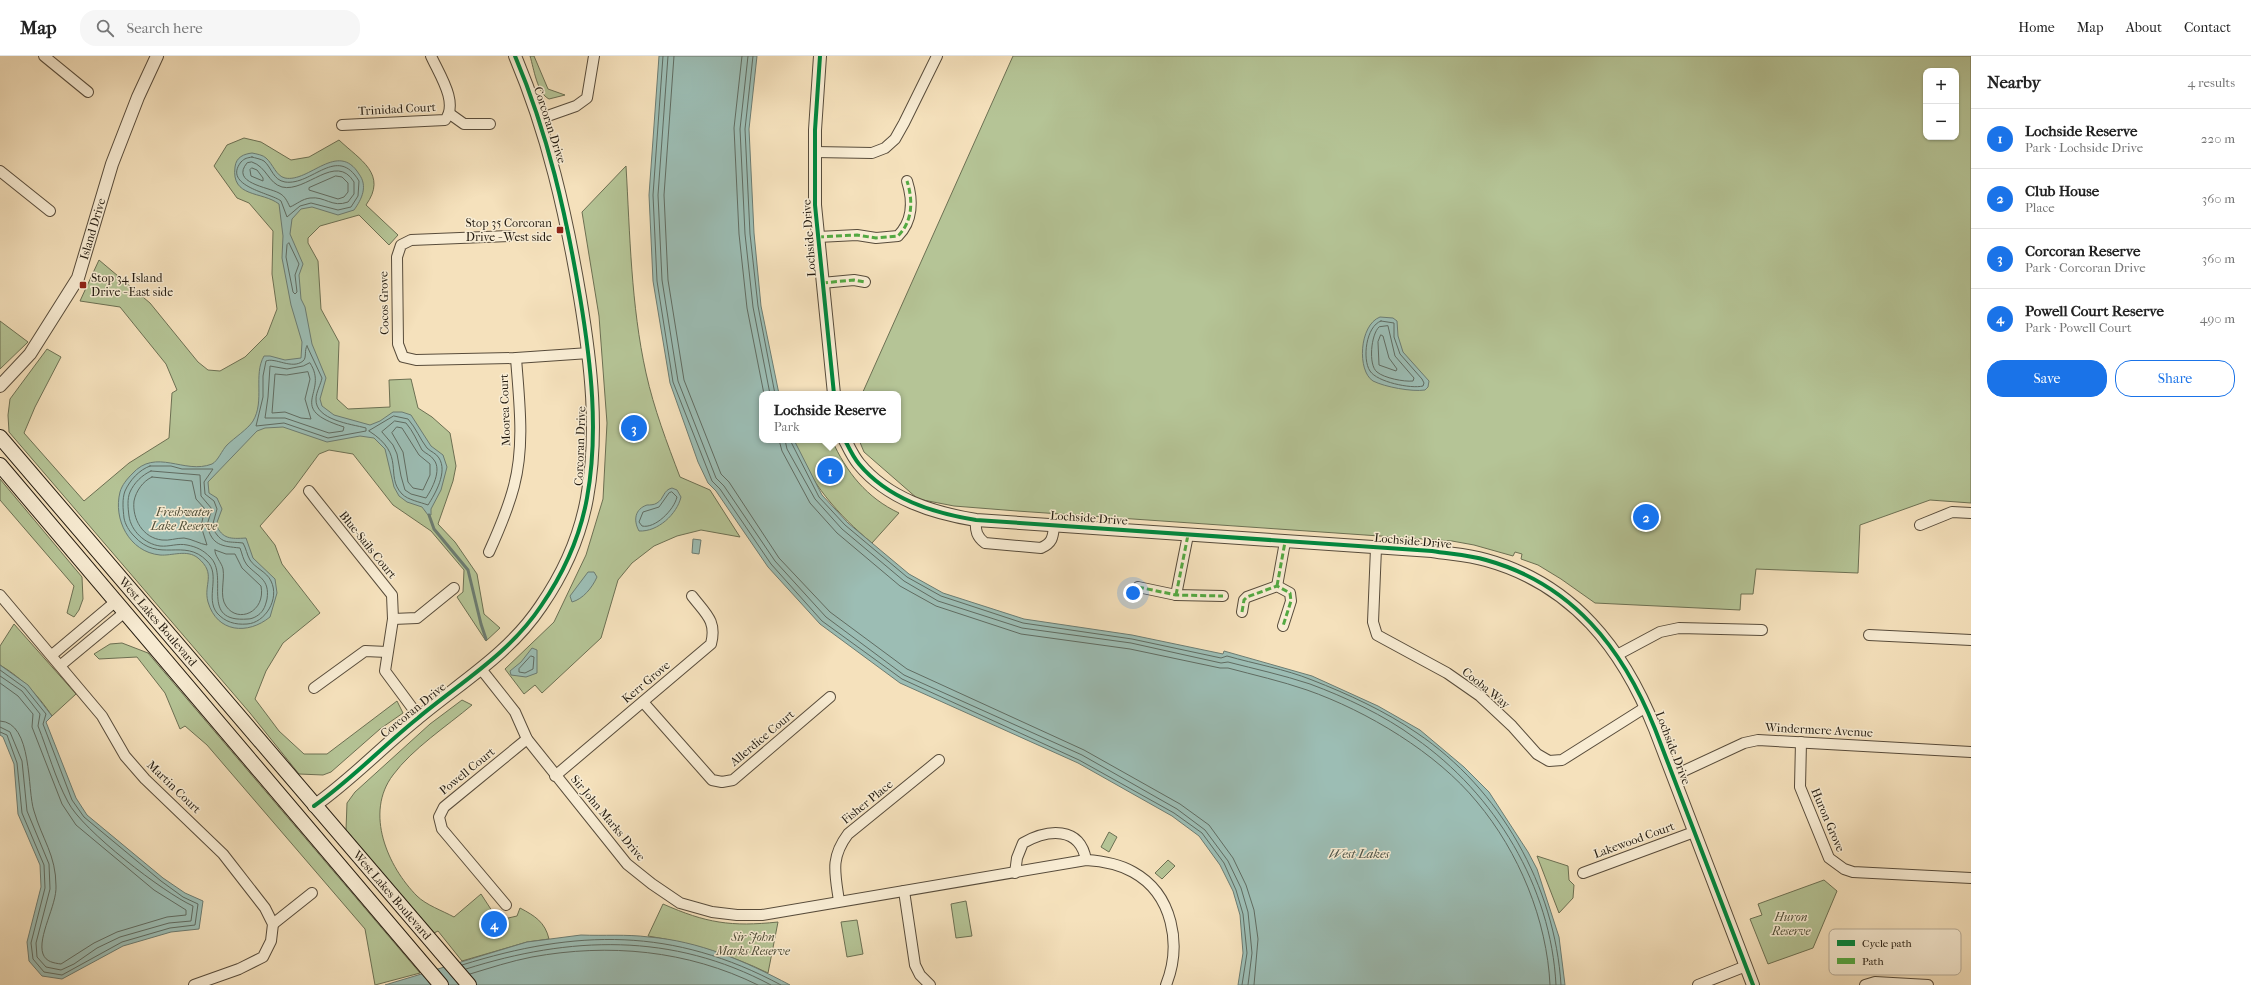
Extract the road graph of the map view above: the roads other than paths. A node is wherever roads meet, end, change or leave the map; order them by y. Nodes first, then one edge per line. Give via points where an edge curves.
1 (44, 56) edge
2 (157, 56) edge
3 (431, 56) edge
4 (515, 56) edge
5 (594, 56) edge
6 (820, 56) edge
7 (937, 56) edge
8 (88, 92) dead end
9 (450, 114) junction
10 (539, 119) junction
11 (490, 124) dead end
12 (342, 125) dead end
13 (815, 152) junction
14 (0, 171) edge
15 (907, 181) dead end
16 (50, 211) dead end
17 (509, 236) dead end
18 (818, 237) junction
19 (865, 282) dead end
20 (822, 283) junction
21 (589, 353) junction
22 (516, 358) junction
23 (0, 386) edge
24 (834, 391) edge
25 (0, 437) edge
26 (847, 443) edge
27 (0, 465) edge
28 (309, 491) dead end
29 (1971, 513) edge
30 (976, 520) junction
31 (1920, 525) dead end
32 (1054, 526) junction
33 (1188, 535) junction
34 (1285, 542) junction
35 (1376, 548) junction
36 (489, 552) dead end
37 (1277, 586) junction
38 (1138, 587) dead end
39 (454, 588) dead end
40 (131, 592) junction
41 (0, 595) edge
42 (1176, 595) junction
43 (692, 596) dead end
44 (1223, 596) dead end
45 (115, 602) junction
46 (125, 612) junction
47 (1242, 612) dead end
48 (393, 619) junction
49 (1283, 626) dead end
50 (1762, 630) dead end
51 (1869, 635) dead end
52 (1971, 640) edge
53 (387, 652) junction
54 (52, 654) junction
55 (1617, 655) junction
56 (61, 665) junction
57 (481, 669) junction
58 (215, 688) junction
59 (314, 688) dead end
60 (830, 697) dead end
61 (642, 702) junction
62 (1646, 707) junction
63 (419, 717) junction
64 (527, 739) junction
65 (1801, 742) junction
66 (240, 747) junction
67 (1971, 752) edge
68 (939, 760) dead end
69 (555, 776) junction
70 (1673, 776) junction
71 (314, 806) junction
72 (299, 817) junction
73 (1694, 832) junction
74 (1086, 860) junction
75 (1015, 873) junction
76 (1582, 873) dead end
77 (1971, 878) edge
78 (904, 892) junction
79 (312, 893) dead end
80 (839, 901) junction
81 (506, 905) dead end
82 (273, 924) junction
83 (1746, 966) junction
84 (1903, 984) edge
85 (194, 985) edge
86 (441, 985) edge
87 (469, 985) edge
88 (930, 985) edge
89 (1166, 985) edge
90 (1698, 985) edge
91 (1753, 985) edge
92 (1865, 985) edge
93 (1928, 985) edge

1 - 8 street
2 - 23 street, Island Drive via 112,164 78,278 30,354
3 - 9 street, Trinidad Court via 451,104
4 - 10 street, Corcoran Drive
5 - 10 street via 587,98 576,106
6 - 13 street, Lochside Drive
7 - 13 street via 904,124 895,139 885,148 872,153
9 - 11 street, Trinidad Court via 464,124
9 - 12 street, Trinidad Court via 445,120
10 - 21 street, Corcoran Drive via 569,229
13 - 18 street, Lochside Drive
14 - 16 street
15 - 18 street, Lochside Drive via 912,205 906,228 898,236
17 - 22 street, Cocos Grove via 411,240 401,245 396,257 398,344 403,357 416,360
18 - 20 street, Lochside Drive
19 - 20 street, Lochside Drive via 854,280
20 - 24 street, Lochside Drive
21 - 22 street, Cocos Grove
21 - 57 street, Corcoran Drive via 592,409 591,468 579,532 563,569 542,606 523,630
22 - 36 street, Moorea Court via 519,456 506,513
25 - 40 main road, West Lakes Boulevard
26 - 30 street, Lochside Drive via 858,464 899,496 915,505 946,515
27 - 45 main road, West Lakes Boulevard
28 - 48 street, Blue-Sails Court via 392,595
29 - 31 street via 1952,512
30 - 32 street, Lochside Drive
30 - 32 street via 975,530 985,544 1041,548 1049,544 1053,538
32 - 33 street, Lochside Drive
33 - 34 street, Lochside Drive
33 - 42 street
34 - 35 street, Lochside Drive
34 - 37 street
35 - 55 street, Lochside Drive via 1459,555 1486,560 1510,569 1563,597 1589,620
35 - 62 street, Cooba Way via 1373,622 1377,635 1447,673 1480,696 1549,761 1562,760
37 - 47 street via 1247,597
37 - 49 street via 1290,593 1291,601
38 - 42 street
39 - 48 street via 417,618
40 - 45 main road
40 - 46 main road
40 - 58 main road, West Lakes Boulevard
41 - 54 street, Martin Court
42 - 44 street
43 - 61 street, Kerr Grove via 711,620 714,632 711,644
45 - 46 main road, West Lakes Boulevard
45 - 54 street
46 - 56 street
46 - 66 main road, West Lakes Boulevard
48 - 53 street, Blue-Sails Court
50 - 55 street via 1680,628 1660,632
51 - 52 street
53 - 59 street via 365,652
53 - 63 street, Blue-Sails Court via 386,671
54 - 56 street, Martin Court
55 - 62 street, Lochside Drive
56 - 82 street, Martin Court via 102,716 125,756 145,780 223,854 254,892
57 - 63 street, Corcoran Drive
57 - 64 street, Sir John Marks Drive via 515,712
58 - 66 main road via 210,688 207,695 235,730
58 - 71 main road, West Lakes Boulevard
60 - 61 street, Allerdice Court via 733,780 722,782 712,780
61 - 69 street, Kerr Grove
62 - 70 street, Lochside Drive
63 - 71 street, Corcoran Drive
64 - 69 street, Sir John Marks Drive
64 - 81 street, Powell Court via 444,807 439,817 442,829
65 - 67 street, Windermere Avenue
65 - 70 street, Windermere Avenue via 1758,740 1744,743
65 - 77 street, Huron Grove via 1800,787 1829,858 1834,864 1854,872
66 - 72 main road, West Lakes Boulevard
68 - 80 street, Fisher Place via 848,834 839,845 834,869
69 - 80 street, Sir John Marks Drive via 627,864 680,903 712,912 762,915
70 - 73 street, Lochside Drive
71 - 72 main road
71 - 87 main road, West Lakes Boulevard
72 - 86 main road, West Lakes Boulevard
73 - 76 street, Lakewood Court
73 - 83 street, Lochside Drive
74 - 75 street, Sir John Marks Drive
74 - 75 street via 1084,850 1073,837 1047,833 1023,843
74 - 89 street, Sir John Marks Drive via 1114,864 1133,872 1150,884 1163,901 1171,922 1174,941 1173,961
75 - 78 street, Sir John Marks Drive
78 - 80 street, Sir John Marks Drive
78 - 88 street via 915,965
79 - 82 street
82 - 85 street via 271,941 263,957 239,969
83 - 90 street
83 - 91 street, Lochside Drive
84 - 92 street via 1875,982
84 - 93 street

